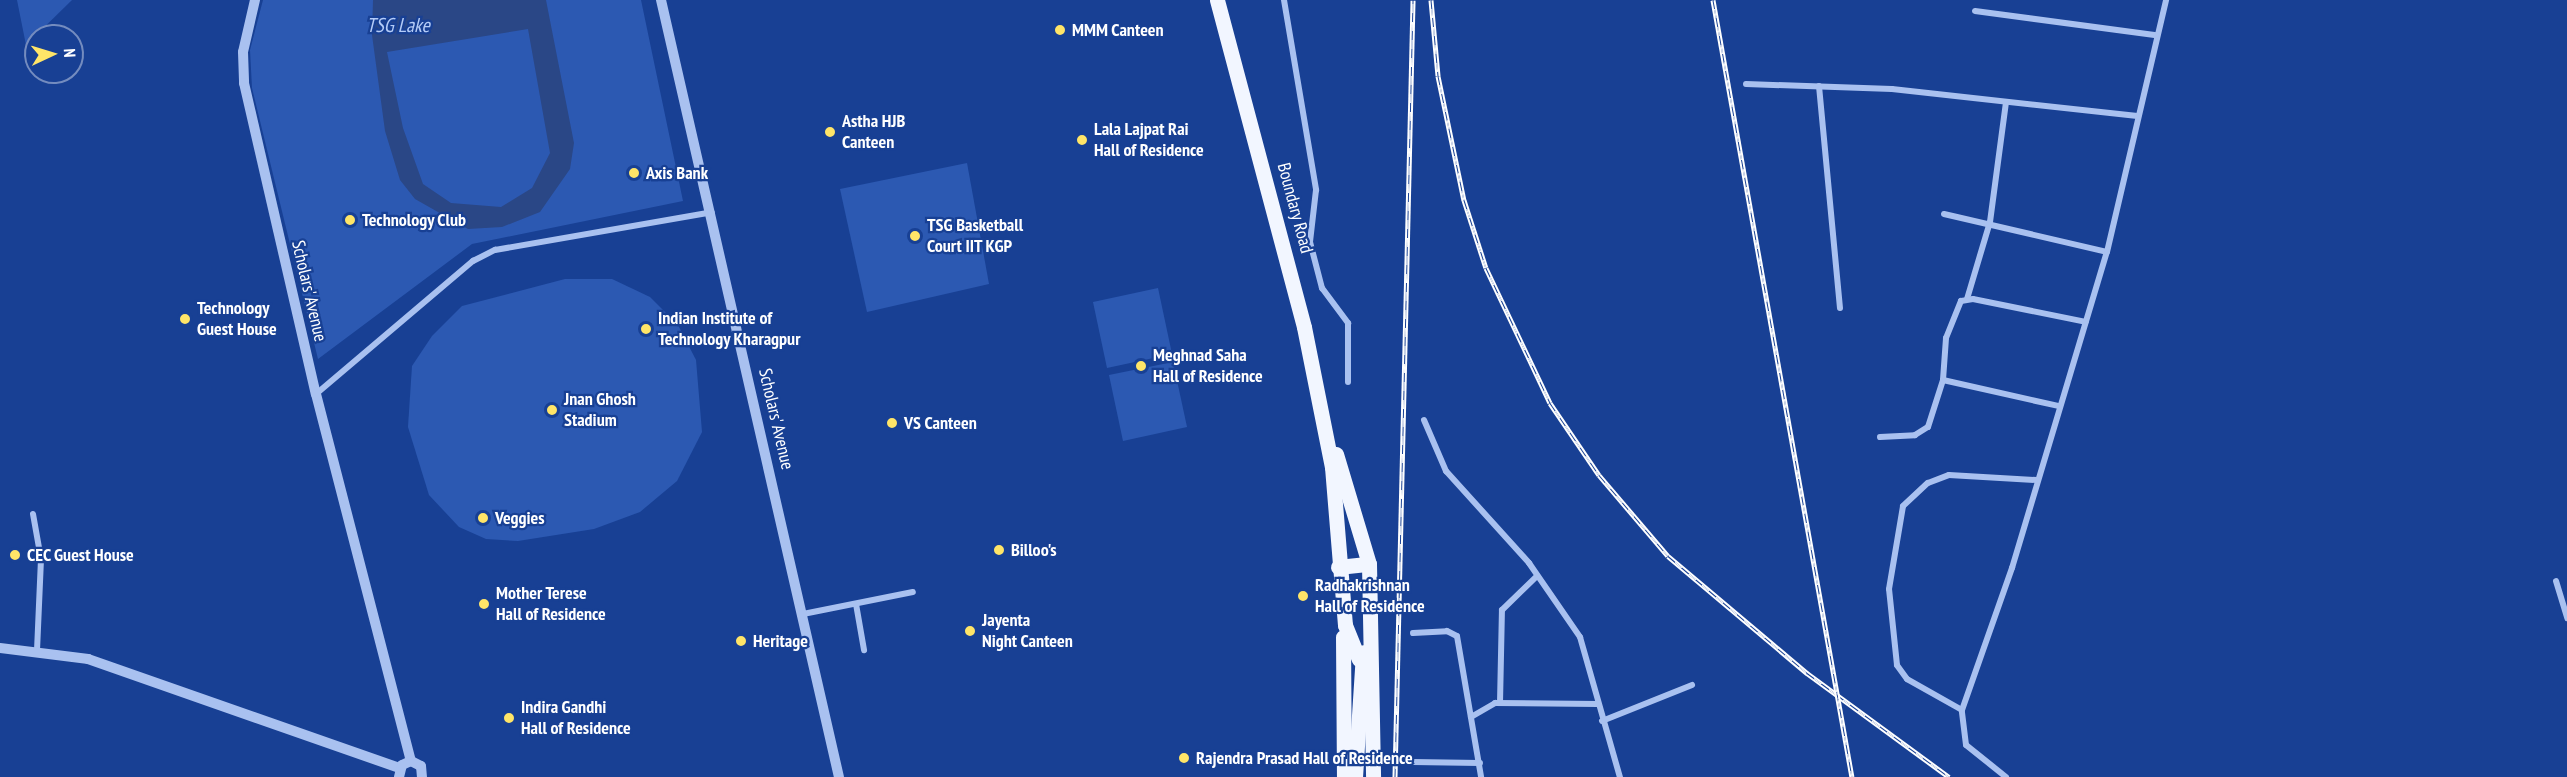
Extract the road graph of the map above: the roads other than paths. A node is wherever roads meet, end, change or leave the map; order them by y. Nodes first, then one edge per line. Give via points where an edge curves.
1 (255, 0) edge
2 (661, 0) edge
3 (1217, 0) edge
4 (1284, 0) edge
5 (2166, 0) edge
6 (1975, 11) dead end
7 (2156, 35) junction
8 (1746, 84) dead end
9 (1819, 86) junction
10 (2006, 102) junction
11 (2138, 116) junction
12 (712, 212) junction
13 (1944, 214) dead end
14 (1990, 222) junction
15 (2107, 252) junction
16 (1967, 299) junction
17 (1840, 308) dead end
18 (2086, 322) junction
19 (1943, 380) junction
20 (1348, 382) dead end
21 (316, 394) junction
22 (2058, 406) junction
23 (1424, 420) dead end
24 (1326, 428) junction
25 (1880, 437) dead end
26 (2037, 480) junction
27 (33, 514) dead end
28 (1369, 564) junction
29 (1338, 567) junction
30 (1537, 576) junction
31 (2556, 581) dead end
32 (913, 592) dead end
33 (856, 604) junction
34 (803, 614) junction
35 (2567, 618) edge
36 (1345, 625) junction
37 (1413, 633) dead end
38 (1373, 638) junction
39 (0, 648) edge
40 (864, 650) dead end
41 (37, 651) junction
42 (1359, 663) junction
43 (1692, 685) dead end
44 (1500, 703) junction
45 (1598, 704) junction
46 (1962, 710) junction
47 (1471, 717) junction
48 (1602, 721) junction
49 (411, 761) junction
50 (1413, 762) dead end
51 (1480, 763) junction
52 (400, 772) edge
53 (425, 776) edge
54 (839, 777) edge
55 (1344, 777) edge
56 (1355, 777) edge
57 (1372, 777) edge
58 (1482, 777) edge
59 (1620, 777) edge
60 (2006, 777) edge

1 - 21 street, Scholars' Avenue via 243,52 244,83
2 - 12 street, Scholars' Avenue
3 - 24 main road, Boundary Road via 1280,220
4 - 20 street via 1317,190 1310,242 1322,288 1348,323
5 - 7 street
6 - 7 street
7 - 11 street
8 - 9 street
9 - 10 street
9 - 17 street
10 - 11 street
10 - 14 street
11 - 15 street
12 - 21 street via 495,250 473,261
12 - 34 street, Scholars' Avenue
13 - 14 street
14 - 15 street
14 - 16 street
15 - 18 street
16 - 18 street
16 - 19 street via 1957,308 1946,338
18 - 22 street
19 - 22 street
19 - 25 street via 1933,418 1922,433
21 - 49 street, Scholars' Avenue
22 - 26 street
23 - 30 street via 1446,471
24 - 28 main road, Boundary Road
24 - 29 main road, Boundary Road
26 - 46 street
26 - 46 street via 1948,475 1928,483 1903,506 1889,589 1897,665 1907,680
27 - 41 street via 41,559
28 - 29 main road
28 - 38 main road, Boundary Road
29 - 36 main road, Boundary Road
30 - 44 street via 1502,610
30 - 45 street via 1583,643
31 - 35 street
32 - 33 street
33 - 34 street
33 - 40 street
34 - 54 street, Scholars' Avenue
36 - 42 main road
36 - 55 main road
37 - 47 street via 1447,631 1457,636
38 - 42 main road
38 - 57 main road, Boundary Road
39 - 41 street
41 - 52 street via 87,659
42 - 56 main road
43 - 48 street
44 - 45 street
44 - 47 street via 1483,706
45 - 48 street
46 - 60 street via 1966,745
47 - 51 street
48 - 59 street
49 - 52 street
49 - 53 street
50 - 51 street
51 - 58 street

